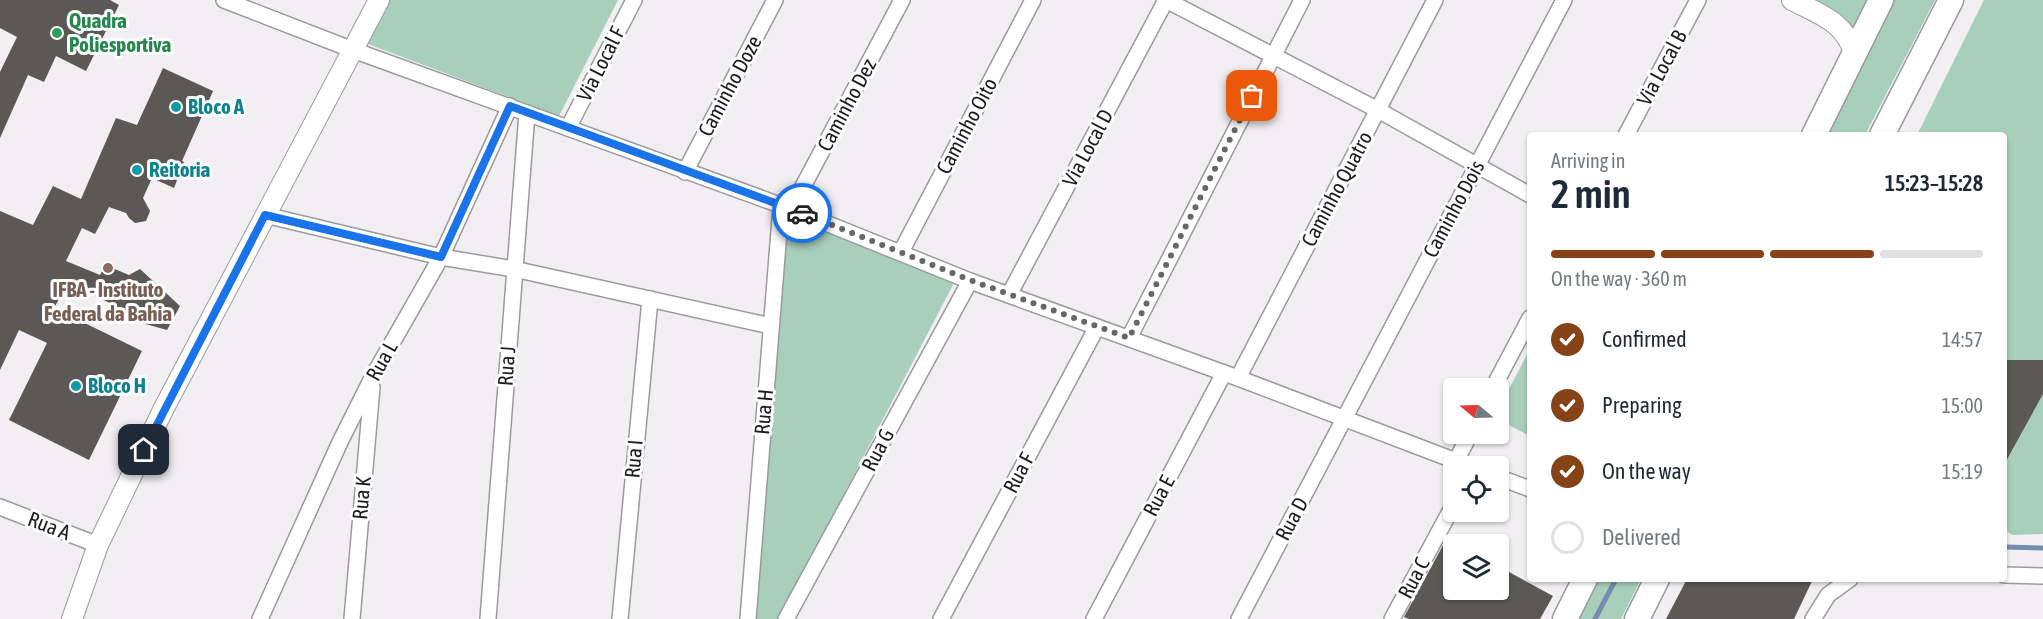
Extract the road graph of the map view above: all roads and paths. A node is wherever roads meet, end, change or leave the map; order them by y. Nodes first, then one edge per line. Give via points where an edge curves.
1 (224, 0) edge
2 (379, 0) edge
3 (634, 0) edge
4 (775, 0) edge
5 (902, 0) edge
6 (1033, 0) edge
7 (1166, 0) edge
8 (1302, 0) edge
9 (1436, 0) edge
10 (1564, 0) edge
11 (1698, 0) edge
12 (1792, 0) edge
13 (1881, 0) edge
14 (1951, 0) edge
15 (243, 3) edge
16 (353, 50) junction
17 (1855, 54) junction
18 (1273, 56) junction
19 (510, 106) junction
20 (1378, 110) junction
21 (527, 113) junction
22 (568, 128) junction
23 (1628, 132) edge
24 (1816, 132) edge
25 (1884, 132) edge
26 (1476, 166) junction
27 (686, 172) junction
28 (1527, 193) edge
29 (786, 207) junction
30 (265, 215) junction
31 (901, 252) junction
32 (441, 257) junction
33 (514, 269) junction
34 (970, 280) junction
35 (1010, 295) junction
36 (650, 299) junction
37 (1527, 324) edge
38 (771, 326) junction
39 (1097, 327) junction
40 (1129, 338) junction
41 (1231, 375) junction
42 (372, 378) junction
43 (1498, 378) edge
44 (1345, 418) junction
45 (1443, 456) edge
46 (1509, 481) edge
47 (1527, 488) edge
48 (0, 507) edge
49 (1444, 522) edge
50 (98, 545) junction
51 (2007, 575) edge
52 (2043, 576) edge
53 (1584, 582) edge
54 (1656, 582) edge
55 (1846, 582) edge
56 (72, 619) edge
57 (260, 619) edge
58 (352, 619) edge
59 (488, 619) edge
60 (620, 619) edge
61 (748, 619) edge
62 (786, 619) edge
63 (941, 619) edge
64 (1094, 619) edge
65 (1239, 619) edge
66 (1392, 619) edge
67 (1565, 619) edge
68 (1637, 619) edge
69 (1813, 619) edge

1 - 15 street
2 - 16 street
3 - 22 street, Via Local F
4 - 27 street, Caminho Doze
5 - 29 street, Caminho Dez
6 - 31 street, Caminho Oito
7 - 18 street
7 - 35 street, Via Local D
8 - 18 street
9 - 20 street, Caminho Quatro
10 - 26 street, Caminho Dois
11 - 23 street, Via Local B
12 - 17 street via 1843,29
13 - 17 main road
14 - 25 main road
15 - 16 street
16 - 19 street
16 - 30 street
17 - 24 main road
18 - 20 street
18 - 40 street
19 - 21 street
19 - 32 street, Rua L
20 - 26 street
20 - 41 street, Caminho Quatro
21 - 22 street
21 - 33 street, Rua J
22 - 27 street
26 - 28 street
26 - 44 street, Caminho Dois
27 - 29 street
29 - 31 street
29 - 38 street, Rua H
30 - 32 street
30 - 50 street
31 - 34 street
32 - 33 street
32 - 42 street, Rua L
33 - 36 street
33 - 59 street, Rua J
34 - 35 street
34 - 62 street, Rua G
35 - 39 street
36 - 38 street
36 - 60 street, Rua I
37 - 43 street
38 - 61 street, Rua H
39 - 40 street
39 - 63 street, Rua F
40 - 41 street
41 - 44 street
41 - 64 street, Rua E
42 - 57 street, Rua L
42 - 58 street, Rua K
44 - 45 street
44 - 65 street, Rua D
46 - 47 street
48 - 50 street, Rua A
49 - 66 street, Rua C
50 - 56 street
51 - 52 street
53 - 67 main road
54 - 68 main road
55 - 69 street via 1828,595

